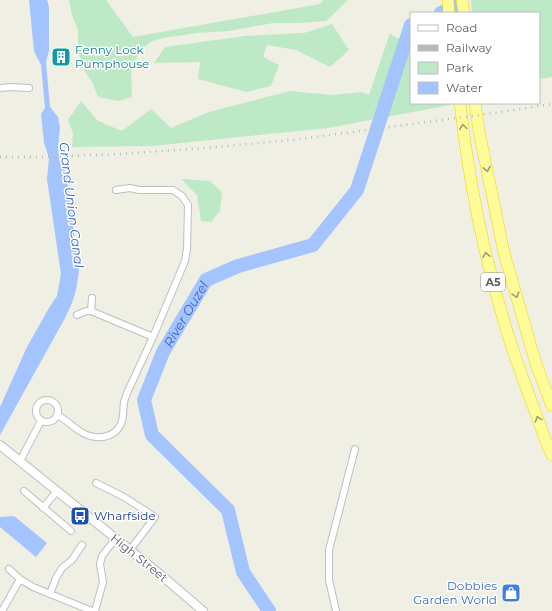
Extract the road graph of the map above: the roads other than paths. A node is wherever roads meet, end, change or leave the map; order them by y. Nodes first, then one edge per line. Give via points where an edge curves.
1 (448, 0) edge
2 (462, 0) edge
3 (449, 12) edge
4 (464, 12) edge
5 (0, 88) edge
6 (29, 88) dead end
7 (460, 104) edge
8 (475, 104) edge
9 (116, 190) dead end
10 (92, 298) dead end
11 (91, 311) junction
12 (78, 316) dead end
13 (153, 337) junction
14 (552, 406) edge
15 (57, 415) junction
16 (41, 421) junction
17 (1, 445) edge
18 (356, 449) dead end
19 (552, 455) edge
20 (20, 461) junction
21 (96, 483) dead end
22 (24, 490) dead end
23 (57, 491) junction
24 (43, 508) junction
25 (71, 532) dead end
26 (116, 538) junction
27 (82, 545) dead end
28 (130, 550) junction
29 (9, 569) dead end
30 (20, 579) junction
31 (50, 594) junction
32 (2, 611) edge
33 (93, 611) edge
34 (203, 611) edge
35 (336, 611) edge

1 - 3 highway
2 - 4 highway
5 - 6 street
19 -> 7 highway, A5 via 518,366 488,266 473,192
8 -> 14 highway, A5 via 504,253 536,364
9 - 13 street via 174,190 188,205 185,262
10 - 11 street
11 - 12 street
11 - 13 street
13 - 15 street via 127,393 121,425 111,435 103,438 92,437
15 - 16 street via 52,421
15 - 16 street via 56,404 51,400 44,400 38,403 35,409 36,416
16 - 20 street
17 - 20 street, High Street
18 - 35 street via 329,550 328,580
20 - 23 street, High Street
21 - 28 street via 155,517
22 - 24 street
23 - 24 street
23 - 26 street, High Street
24 - 25 street
26 - 28 street, High Street
26 - 33 street via 102,556 100,564 103,582
27 - 31 street via 72,560 62,568
28 - 34 street, High Street
29 - 30 street
30 - 31 street via 33,588
30 - 32 street
31 - 33 street

